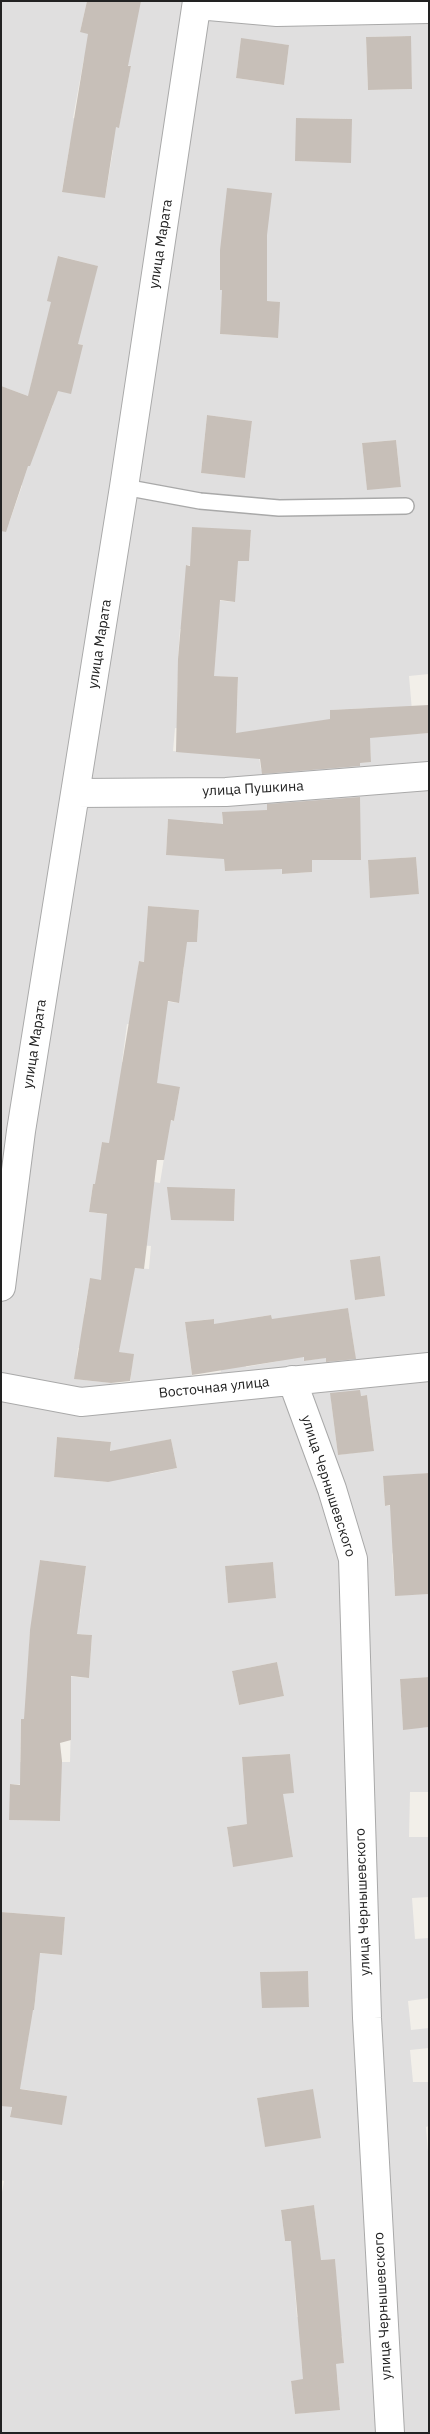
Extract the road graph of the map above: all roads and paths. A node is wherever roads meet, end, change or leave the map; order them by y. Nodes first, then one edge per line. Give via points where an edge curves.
1 (197, 3) edge
2 (429, 9) edge
3 (124, 487) junction
4 (406, 506) dead end
5 (429, 776) edge
6 (76, 793) junction
7 (11, 1128) edge
8 (1, 1287) edge
9 (429, 1367) edge
10 (292, 1380) junction
11 (1, 1387) edge
12 (390, 2433) edge

1 - 2 street via 277,12
1 - 3 street, улица Марата
3 - 4 lane via 200,501 279,508
3 - 6 street, улица Марата
5 - 6 street, улица Пушкина via 226,792
6 - 7 street, улица Марата
7 - 8 street, улица Марата
9 - 10 street, Восточная улица
10 - 11 street, Восточная улица via 81,1402
10 - 12 street, улица Чернышевского via 332,1489 353,1559 367,2018

